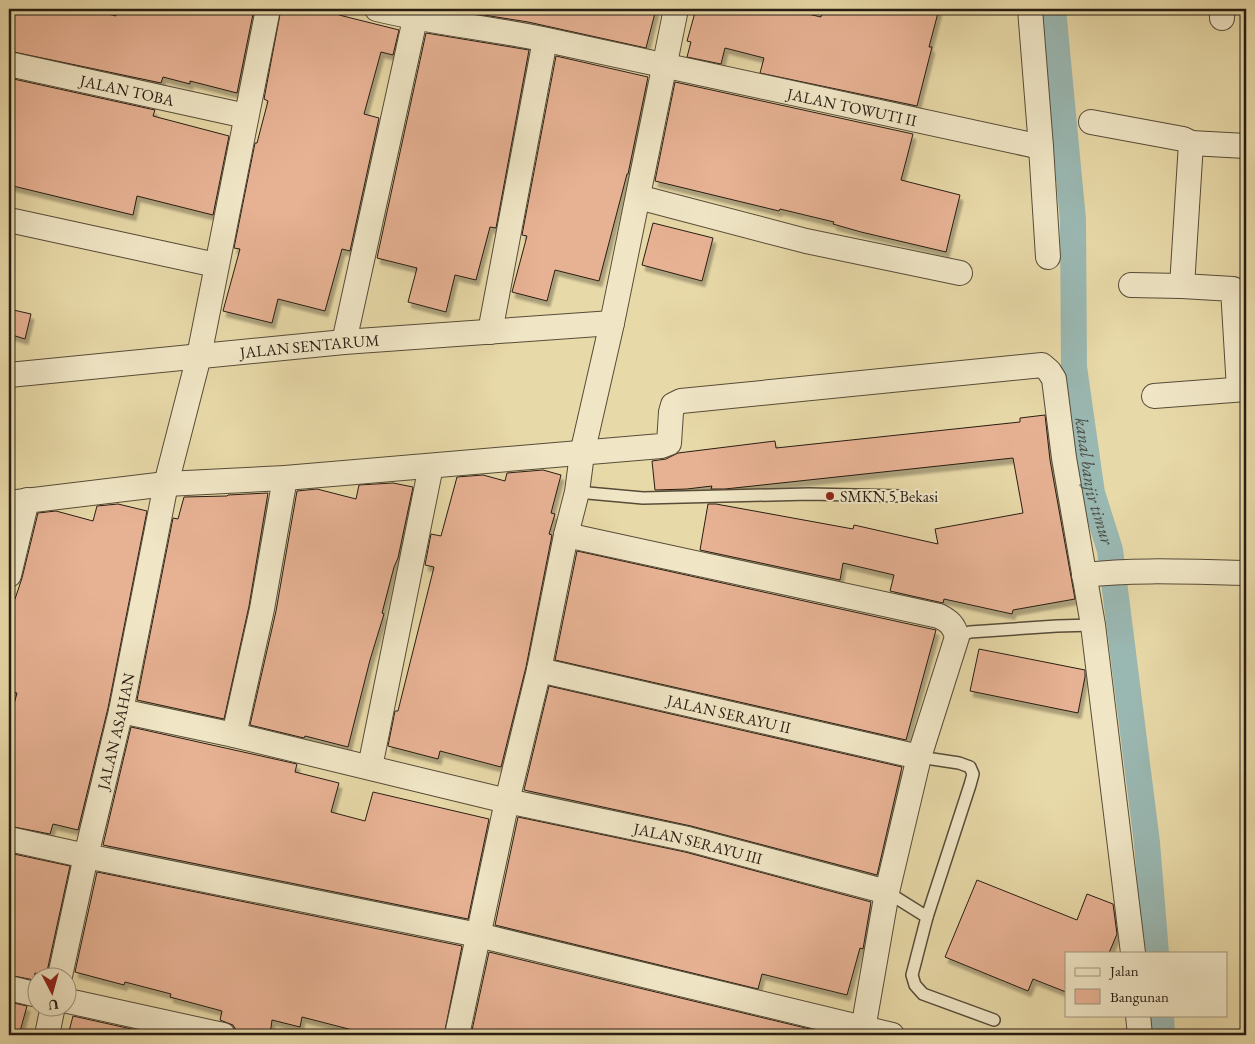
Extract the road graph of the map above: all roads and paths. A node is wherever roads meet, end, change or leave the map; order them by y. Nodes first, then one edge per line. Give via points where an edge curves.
1 (268, 9) edge
2 (377, 9) edge
3 (676, 9) edge
4 (1030, 9) edge
5 (415, 19) junction
6 (545, 40) junction
7 (9, 64) edge
8 (663, 67) junction
9 (246, 116) junction
10 (1091, 122) dead end
11 (1191, 144) junction
12 (1246, 146) edge
13 (1042, 147) junction
14 (638, 197) junction
15 (9, 220) edge
16 (1048, 257) dead end
17 (216, 265) junction
18 (960, 273) dead end
19 (1131, 285) dead end
20 (1182, 286) junction
21 (1240, 288) edge
22 (612, 323) junction
23 (490, 332) junction
24 (344, 342) junction
25 (199, 356) junction
26 (9, 375) edge
27 (1243, 389) edge
28 (1154, 396) dead end
29 (582, 454) junction
30 (431, 466) junction
31 (285, 478) junction
32 (166, 484) junction
33 (577, 492) junction
34 (902, 496) dead end
35 (18, 502) edge
36 (566, 535) junction
37 (1100, 573) junction
38 (1246, 573) edge
39 (9, 575) edge
40 (1093, 625) junction
41 (957, 637) junction
42 (539, 670) junction
43 (121, 711) junction
44 (234, 735) junction
45 (919, 757) junction
46 (370, 768) junction
47 (507, 801) junction
48 (9, 839) edge
49 (86, 856) junction
50 (887, 892) junction
51 (927, 917) junction
52 (478, 935) junction
53 (1133, 952) edge
54 (62, 966) edge
55 (9, 988) edge
56 (28, 992) edge
57 (78, 1003) edge
58 (52, 1016) edge
59 (1138, 1016) edge
60 (994, 1020) dead end
61 (863, 1032) edge
62 (47, 1035) edge
63 (223, 1035) edge
64 (457, 1035) edge
65 (892, 1035) edge
66 (1140, 1035) edge

1 - 9 street, JALAN ASAHAN
2 - 5 street, JALAN TOWUTI II
3 - 8 street
4 - 13 street
5 - 6 street, JALAN TOWUTI II
5 - 24 street
6 - 8 street, JALAN TOWUTI II
6 - 23 street
7 - 9 street, JALAN TOBA
8 - 13 street, JALAN TOWUTI II
8 - 14 street
9 - 17 street, JALAN ASAHAN
10 - 11 street via 1183,139
11 - 12 street
11 - 20 street
13 - 16 street
14 - 18 street via 806,241
14 - 22 street
15 - 17 street
17 - 25 street, JALAN ASAHAN
19 - 20 street
20 - 21 street
21 - 27 street
22 - 23 street, JALAN SENTARUM
22 - 29 street
23 - 24 street, JALAN SENTARUM
24 - 25 street, JALAN SENTARUM
25 - 26 street, JALAN SENTARUM
25 - 32 street, JALAN ASAHAN
27 - 28 street
29 - 30 street
29 - 33 street
29 - 37 street via 669,443 671,412 680,402 1042,365 1054,378 1064,458
30 - 31 street
30 - 46 street
31 - 32 street
31 - 44 street via 262,609
32 - 35 street
32 - 43 street, JALAN ASAHAN
33 - 34 lane via 643,498 810,494
33 - 36 street
35 - 39 street
36 - 41 street via 939,616 950,621
36 - 42 street
37 - 38 street
37 - 40 street
40 - 41 lane via 970,632
40 - 53 street
41 - 45 street
42 - 45 street, JALAN SERAYU II
42 - 47 street
43 - 44 street, JALAN SERAYU III
43 - 49 street, JALAN ASAHAN
44 - 46 street, JALAN SERAYU III
45 - 50 street
45 - 51 lane via 959,763 970,767 972,774
46 - 47 street, JALAN SERAYU III
47 - 50 street, JALAN SERAYU III via 688,839
47 - 52 street
48 - 49 street
49 - 52 street
49 - 54 street, JALAN ASAHAN
50 - 51 lane
50 - 61 street
51 - 60 lane via 912,975 915,985 923,994
52 - 61 street
52 - 64 street
55 - 56 street
57 - 63 street
58 - 62 street
59 - 66 street
61 - 65 street

